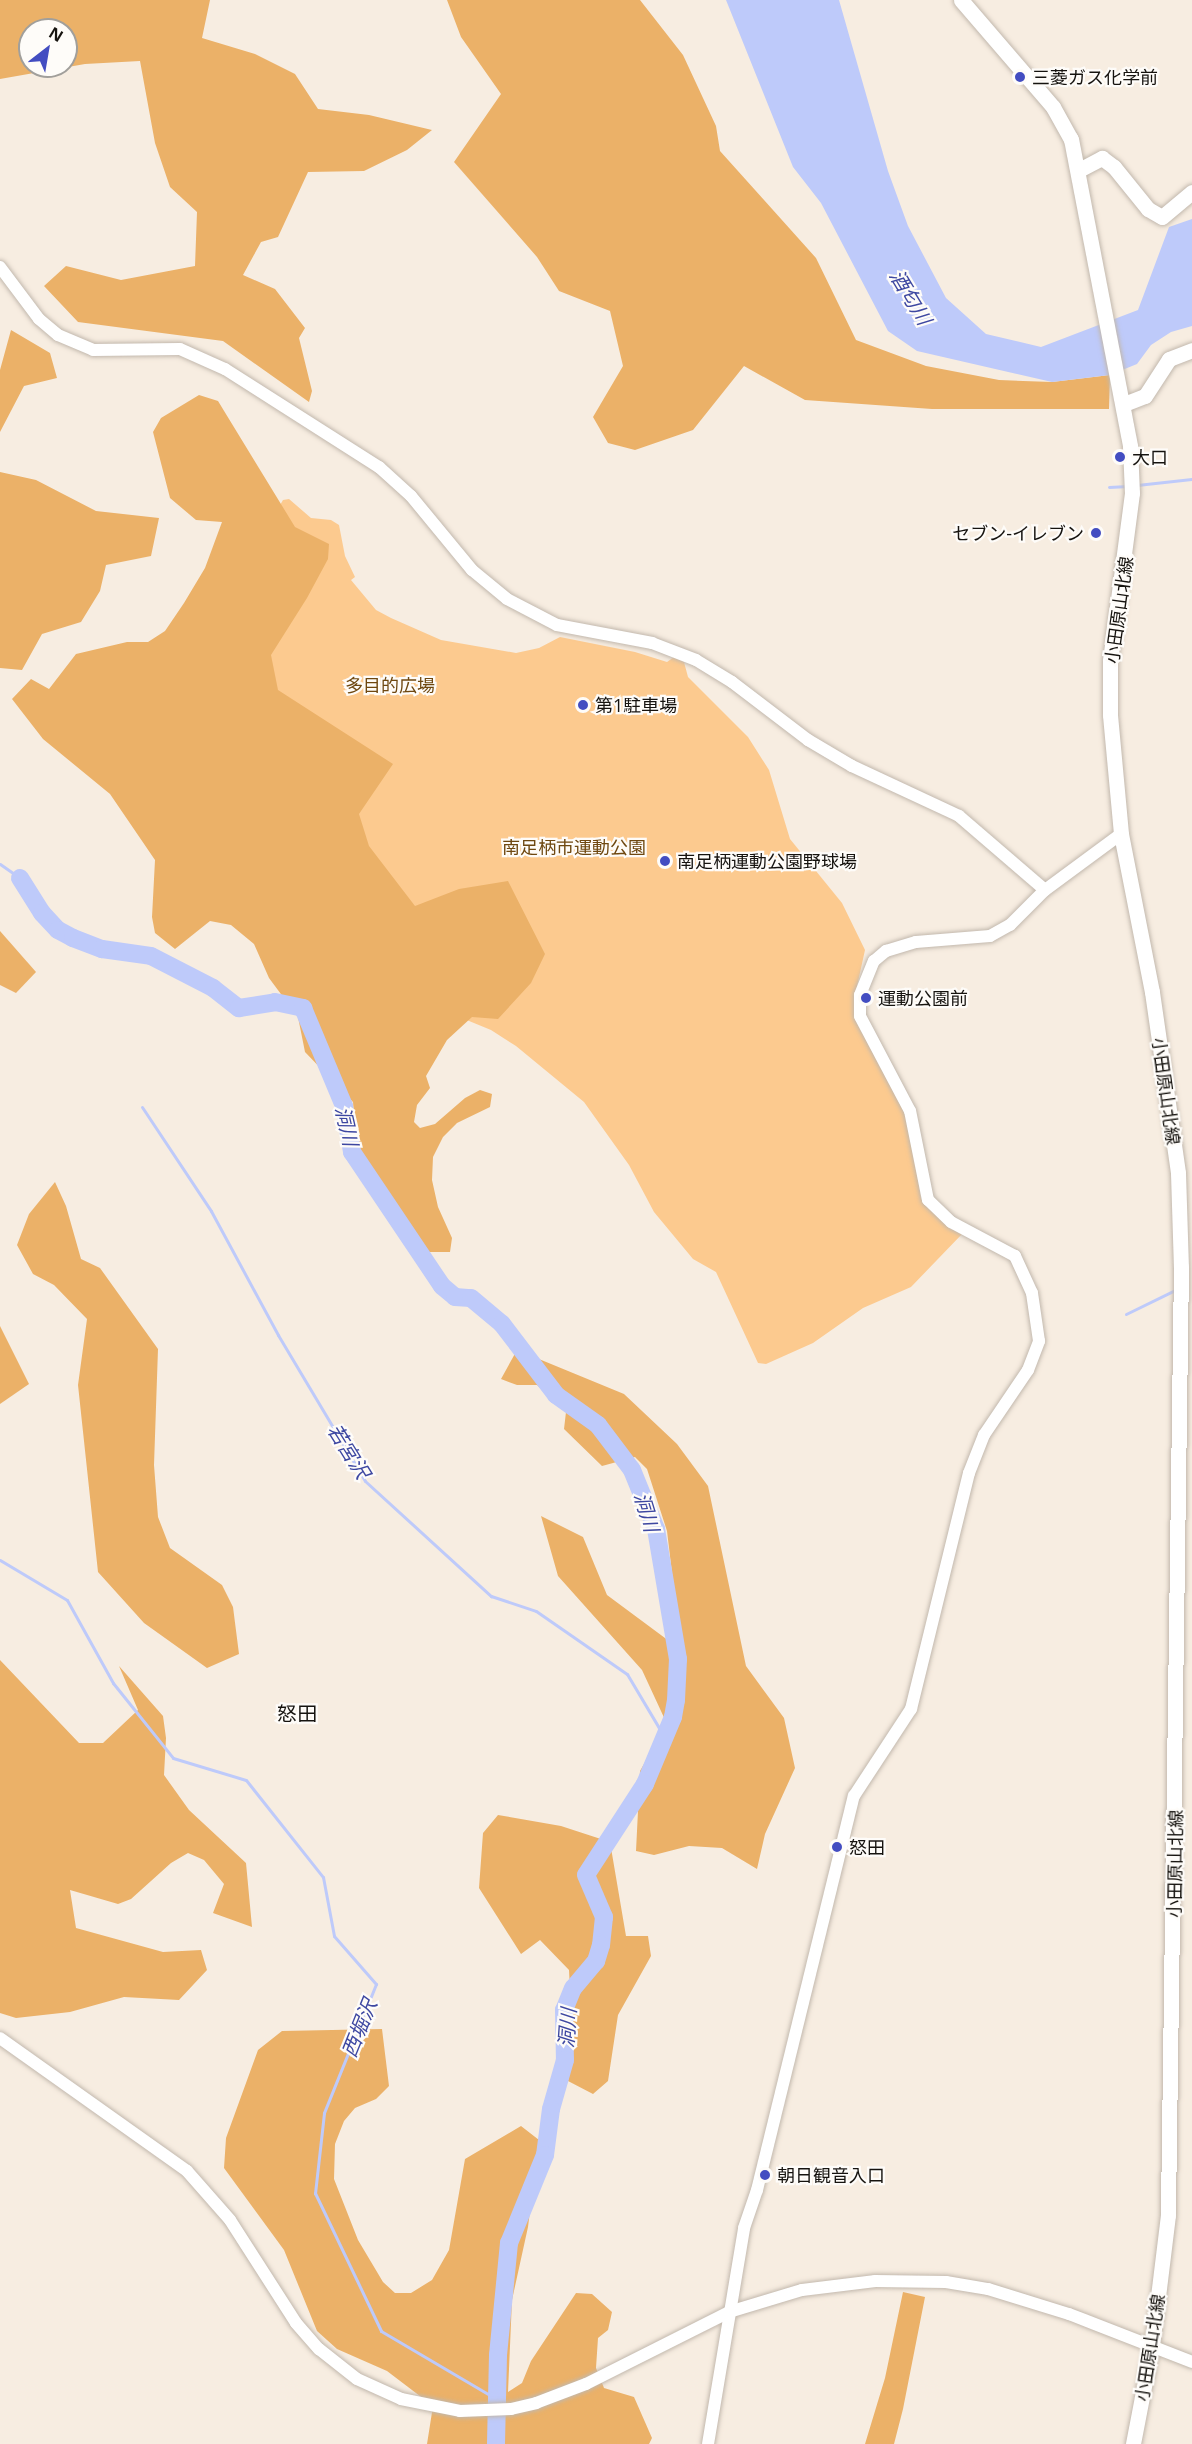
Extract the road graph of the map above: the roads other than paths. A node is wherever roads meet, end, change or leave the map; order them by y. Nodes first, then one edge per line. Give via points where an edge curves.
1 (961, 0) edge
2 (1079, 170) junction
3 (1192, 192) edge
4 (0, 267) edge
5 (1192, 350) edge
6 (1124, 404) junction
7 (1121, 834) junction
8 (1045, 890) junction
9 (0, 2038) edge
10 (729, 2312) junction
11 (1152, 2345) junction
12 (1192, 2362) edge
13 (708, 2444) edge
14 (1133, 2444) edge

1 - 2 main road, 小田原山北線 via 1053,106 1071,139
2 - 3 main road via 1101,158 1114,167 1148,209 1162,217
2 - 6 main road, 小田原山北線
4 - 8 street via 39,319 58,335 93,350 180,349 225,369 380,466 411,495 472,570 507,599 558,625 652,643 696,660 732,682 808,740 852,766 959,816
5 - 6 main road via 1169,359 1144,396
6 - 7 main road, 小田原山北線 via 1131,486 1110,661 1110,715
7 - 8 street
7 - 11 main road, 小田原山北線 via 1152,992 1178,1173 1181,1287 1168,2215
8 - 10 street via 1010,925 990,936 916,942 886,951 874,961 860,995 860,1016 910,1111 928,1200 951,1222 1015,1256 1032,1293 1039,1341 1028,1370 984,1435 969,1473 911,1709 854,1796 757,2190 744,2228
9 - 10 street via 187,2171 230,2220 296,2323 319,2349 357,2379 400,2399 431,2407 511,2409 586,2384
10 - 11 street via 825,2285 963,2284 1069,2314
10 - 13 street
11 - 12 street
11 - 14 main road, 小田原山北線

